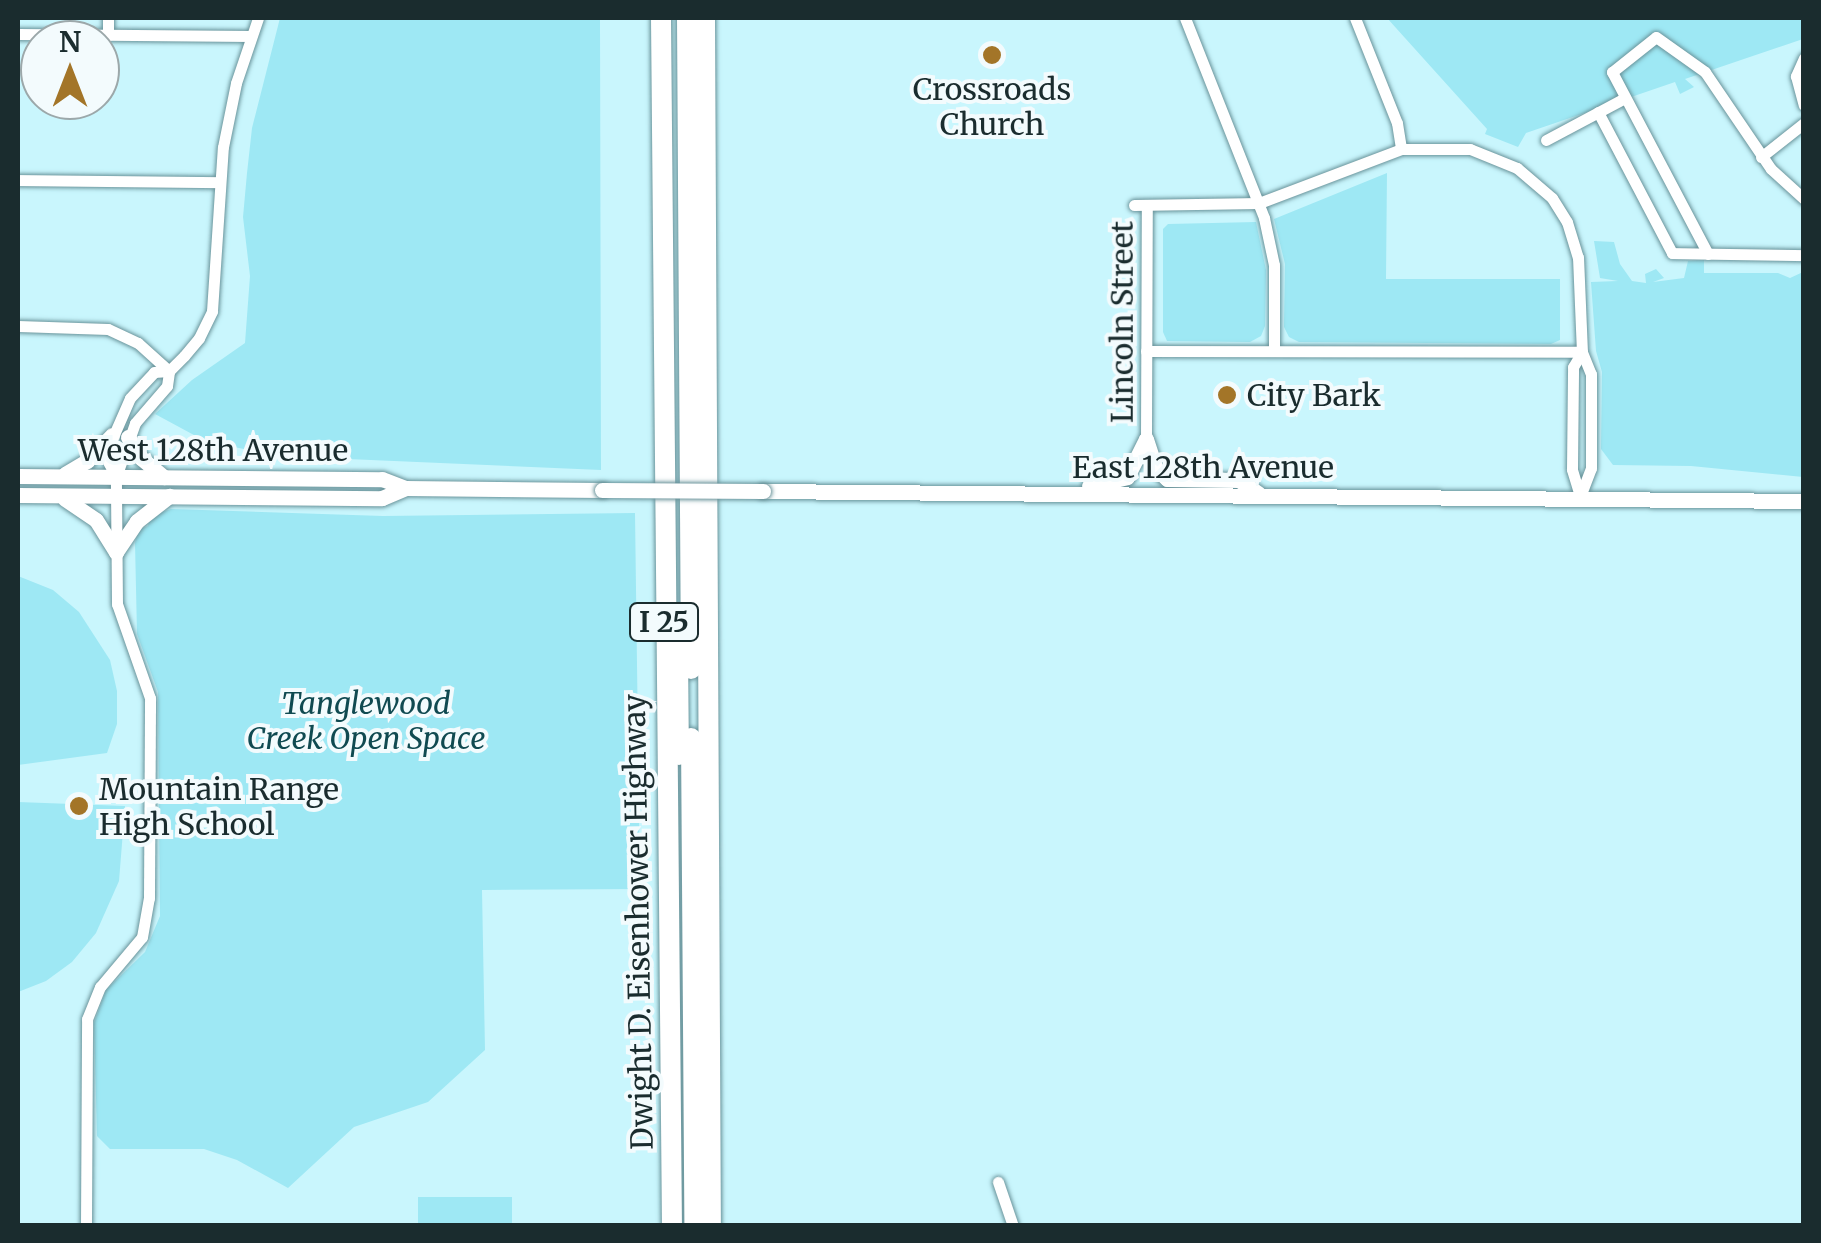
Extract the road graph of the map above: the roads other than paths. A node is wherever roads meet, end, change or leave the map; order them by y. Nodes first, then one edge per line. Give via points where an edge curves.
1 (258, 18) edge
2 (661, 18) edge
3 (674, 18) edge
4 (687, 18) edge
5 (706, 18) edge
6 (1185, 18) edge
7 (1355, 18) edge
8 (120, 35) edge
9 (251, 36) junction
10 (1804, 58) edge
11 (1624, 98) junction
12 (1804, 105) edge
13 (1598, 112) junction
14 (1804, 123) edge
15 (1546, 140) dead end
16 (1401, 150) junction
17 (1761, 156) junction
18 (18, 180) edge
19 (219, 182) junction
20 (1804, 199) edge
21 (1259, 202) junction
22 (1708, 254) junction
23 (1804, 255) edge
24 (18, 326) edge
25 (1146, 351) junction
26 (1274, 351) junction
27 (1582, 352) junction
28 (169, 370) junction
29 (120, 436) junction
30 (1146, 439) junction
31 (18, 476) edge
32 (63, 476) junction
33 (116, 476) junction
34 (164, 477) junction
35 (405, 488) junction
36 (602, 490) joint
37 (1055, 493) junction
38 (1259, 494) junction
39 (18, 496) edge
40 (59, 496) junction
41 (116, 496) junction
42 (169, 496) junction
43 (1580, 496) junction
44 (1804, 501) edge
45 (116, 552) junction
46 (998, 1182) dead end
47 (86, 1226) edge
48 (672, 1226) edge
49 (682, 1226) edge
50 (694, 1226) edge
51 (710, 1226) edge
52 (1014, 1226) edge

1 - 9 street
2 - 48 highway, Dwight D. Eisenhower Highway / I 25
3 - 49 highway
4 - 50 highway
5 - 51 highway, I 25
6 - 21 street
7 - 16 street via 1397,123
8 - 9 street
9 - 19 street via 232,96
10 - 12 street via 1796,76
11 - 13 street
11 - 17 street via 1613,67 1656,37 1705,72
11 - 22 street
13 - 15 street
13 - 22 street via 1672,253
14 - 17 street
16 - 21 street
16 - 27 street via 1489,155 1517,168 1552,198 1578,256
17 - 20 street
18 - 19 street
19 - 28 street via 214,302 199,338
21 - 25 street, Lincoln Street via 1141,205
21 - 26 street via 1274,258
22 - 23 street
24 - 28 street via 108,329 138,343
25 - 26 street
25 - 30 street, Lincoln Street
26 - 27 street
27 - 43 street via 1572,384 1572,469
27 - 43 street via 1592,374 1591,468
28 - 29 street via 167,386
28 - 29 street via 154,372 136,391
29 - 32 main road
29 - 33 street via 124,465
29 - 34 main road
30 - 37 main road via 1127,476
30 - 38 main road via 1156,469 1168,479 1238,480
31 - 32 main road, West 128th Avenue
32 - 33 main road, West 128th Avenue
33 - 34 main road, West 128th Avenue
33 - 41 street
34 - 35 main road, West 128th Avenue via 382,478
35 - 36 main road, West 128th Avenue
35 - 42 main road, West 128th Avenue via 382,498
36 - 37 main road, East 128th Avenue, bridge
37 - 38 main road, East 128th Avenue
38 - 43 main road, East 128th Avenue
39 - 40 main road, West 128th Avenue
40 - 41 main road, West 128th Avenue
40 - 45 main road via 96,520
41 - 42 main road, West 128th Avenue
41 - 45 street
42 - 45 main road via 137,521
43 - 44 main road, East 128th Avenue
45 - 47 street via 119,614 150,698 149,907 138,944 88,1010
46 - 52 street

